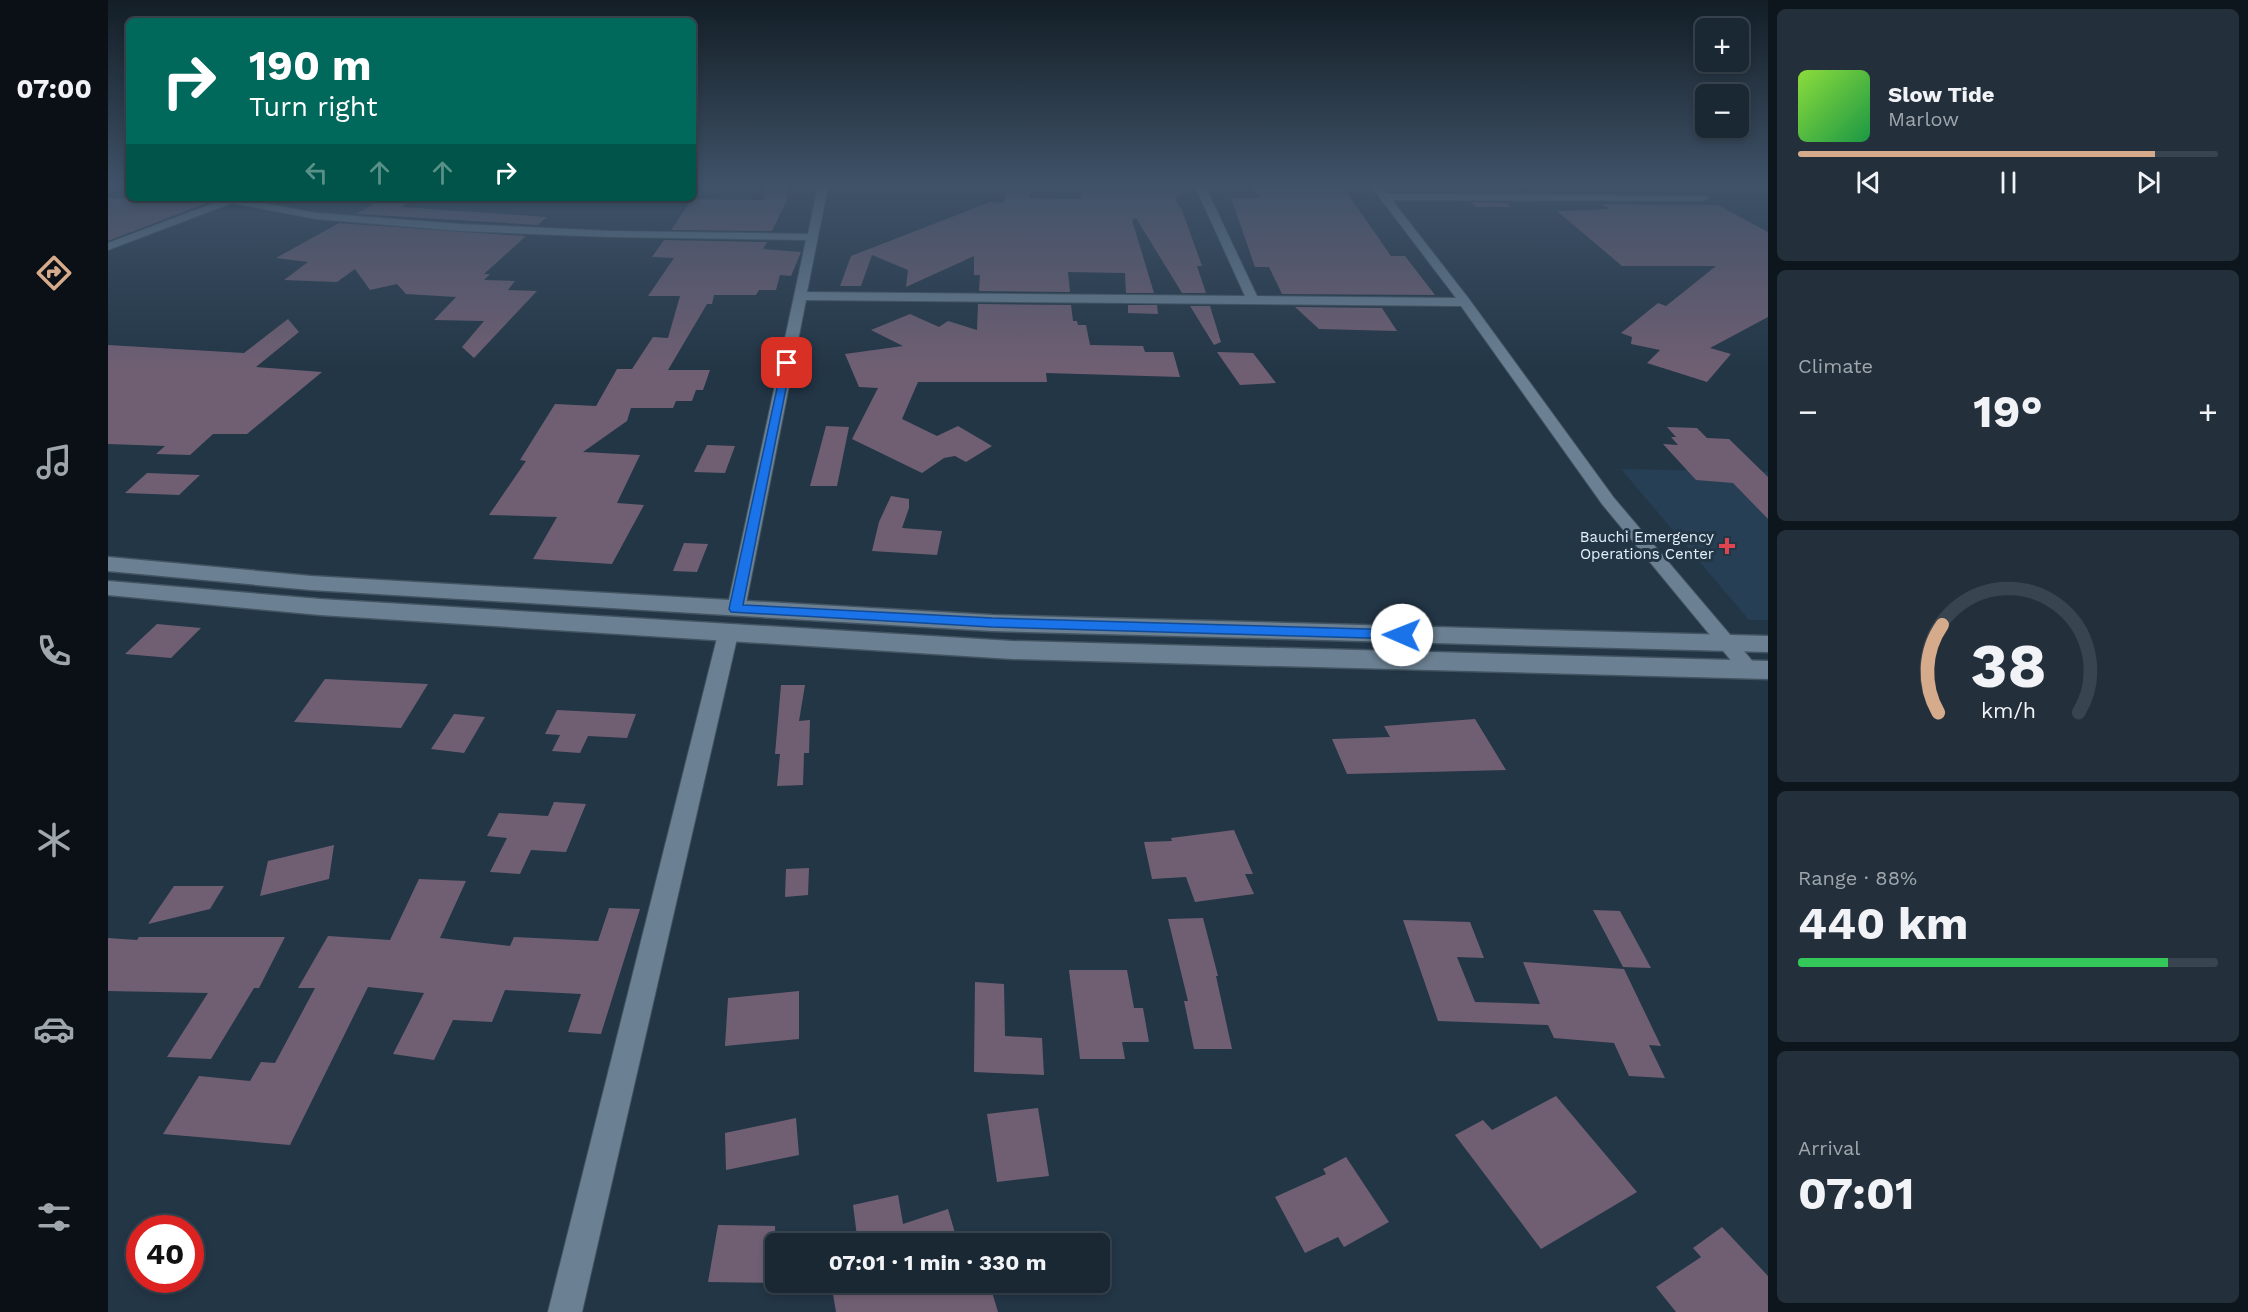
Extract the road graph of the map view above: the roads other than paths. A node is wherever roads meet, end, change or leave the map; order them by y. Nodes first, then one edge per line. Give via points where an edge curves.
1 (811, 247) edge
2 (1228, 247) edge
3 (1424, 247) edge
4 (801, 296) junction
5 (1253, 300) junction
6 (1465, 302) junction
7 (108, 564) edge
8 (108, 588) edge
9 (736, 609) junction
10 (728, 634) junction
11 (1726, 643) junction
12 (1768, 644) edge
13 (1759, 670) edge
14 (565, 1312) edge

1 - 4 street
2 - 5 street
3 - 6 street
4 - 5 street
4 - 9 street
5 - 6 street
6 - 11 street via 1608,501
7 - 9 street via 311,583
8 - 10 street via 332,608
9 - 11 street via 992,623
10 - 13 street via 1024,650
10 - 14 street
11 - 12 street
11 - 13 street

